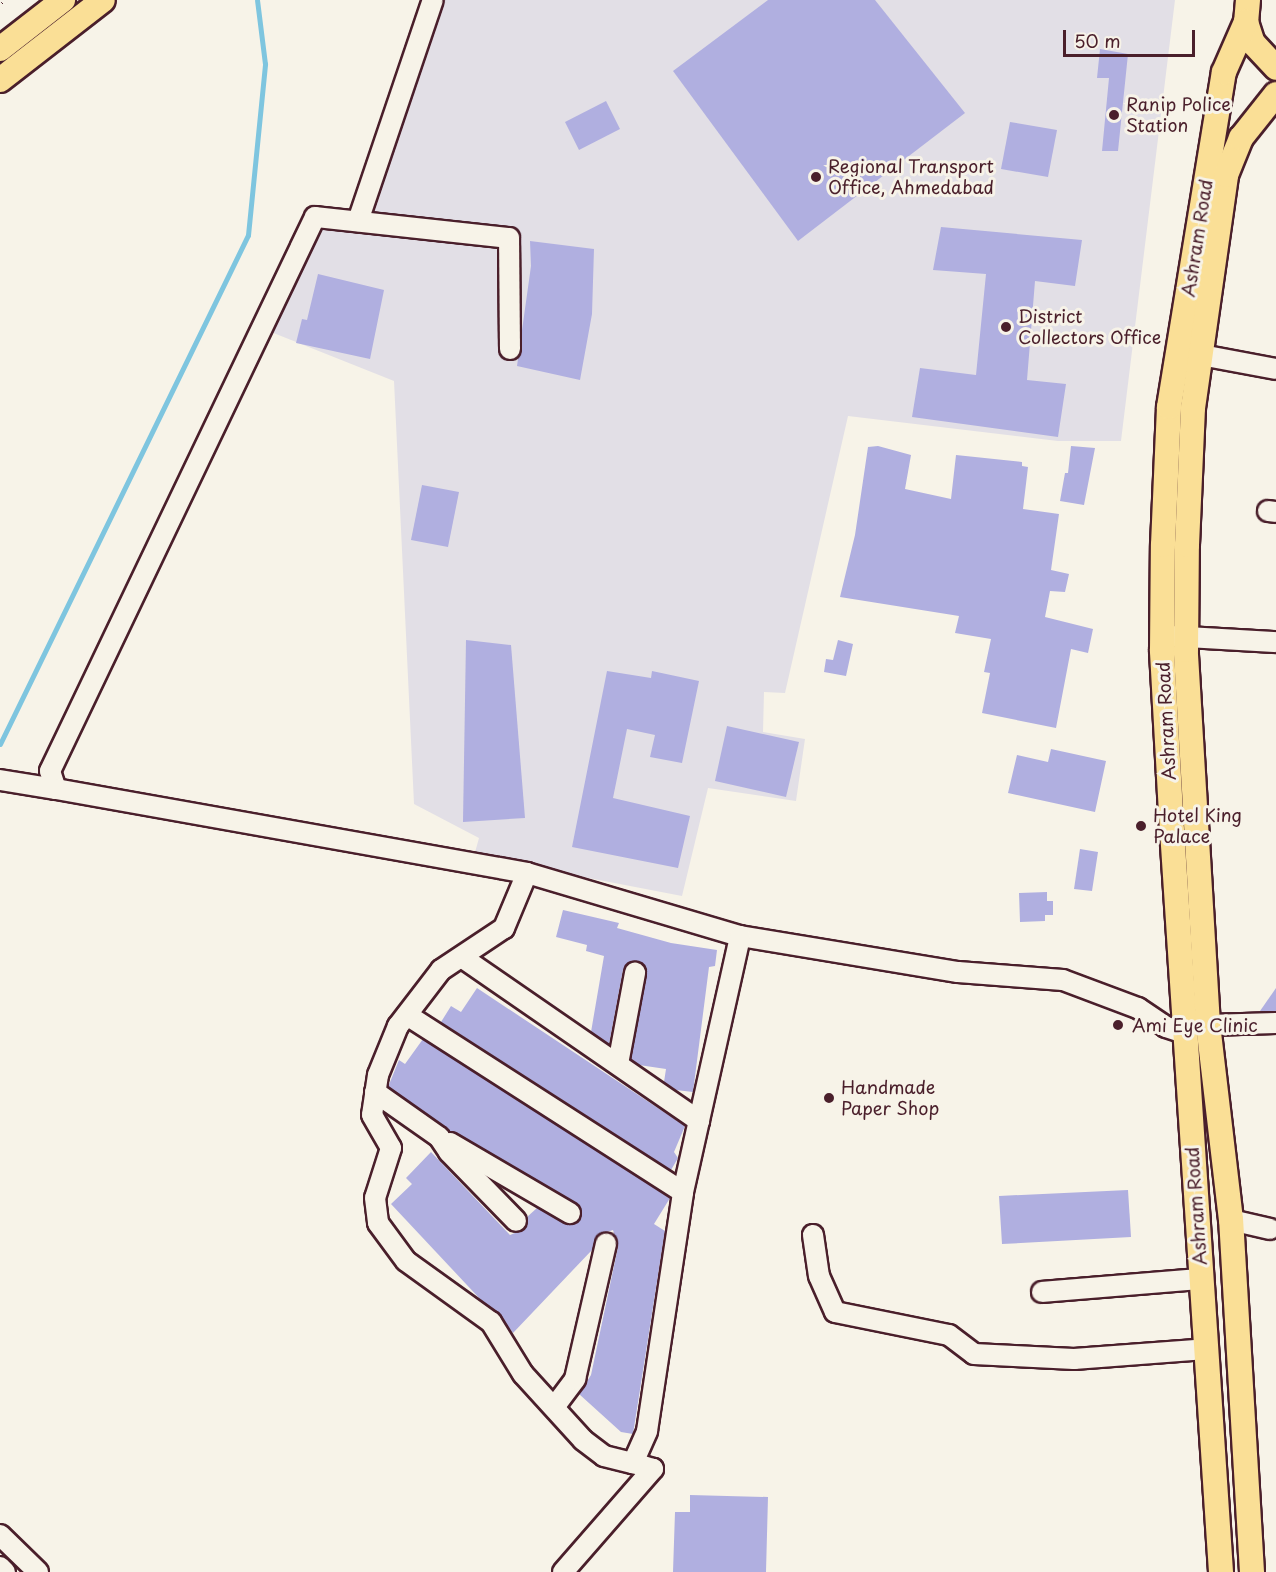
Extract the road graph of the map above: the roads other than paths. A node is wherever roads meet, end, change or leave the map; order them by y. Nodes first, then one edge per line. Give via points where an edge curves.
1 (63, 0) edge
2 (103, 0) edge
3 (433, 0) edge
4 (1247, 11) edge
5 (0, 49) edge
6 (1276, 68) edge
7 (0, 80) edge
8 (1276, 94) edge
9 (358, 221) junction
10 (510, 349) dead end
11 (1201, 355) junction
12 (1276, 369) edge
13 (1174, 636) junction
14 (1276, 642) edge
15 (0, 780) edge
16 (56, 789) junction
17 (527, 873) junction
18 (741, 936) junction
19 (463, 957) junction
20 (635, 973) dead end
21 (406, 1015) junction
22 (1276, 1023) edge
23 (1208, 1025) junction
24 (1185, 1033) junction
25 (618, 1064) junction
26 (375, 1092) junction
27 (699, 1121) junction
28 (439, 1137) junction
29 (683, 1192) junction
30 (570, 1213) dead end
31 (1231, 1220) junction
32 (516, 1221) dead end
33 (1270, 1229) dead end
34 (813, 1235) dead end
35 (606, 1244) dead end
36 (1201, 1279) junction
37 (1042, 1292) dead end
38 (1206, 1349) junction
39 (555, 1406) junction
40 (633, 1463) junction
41 (0, 1535) edge
42 (0, 1568) edge
43 (5, 1572) edge
44 (38, 1572) edge
45 (562, 1572) edge
46 (1221, 1572) edge
47 (1252, 1572) edge

1 - 5 main road
2 - 7 main road
3 - 9 street
4 - 6 main road via 1253,43
4 - 13 main road, Ashram Road via 1224,72 1169,407
8 - 11 main road, Ashram Road via 1241,138 1227,175
9 - 10 street via 508,238
9 - 16 street via 315,217 50,771
11 - 12 street
11 - 13 main road, Ashram Road
13 - 14 street
13 - 23 main road, Ashram Road
13 - 24 main road, Ashram Road
15 - 16 street
16 - 17 street
17 - 18 street
17 - 19 street via 504,928
18 - 24 street via 958,972 1063,980 1138,1008 1166,1027
18 - 27 street
19 - 21 street via 441,970
19 - 25 street
20 - 25 street
21 - 26 street via 398,1026
21 - 29 street
22 - 23 street
23 - 31 main road, Ashram Road
24 - 36 main road, Ashram Road
25 - 27 street
26 - 28 street
26 - 39 street via 372,1115 391,1148 375,1198 378,1223 406,1262 491,1322 523,1374
27 - 29 street
28 - 30 street
28 - 32 street
29 - 40 street via 647,1431
31 - 33 street
31 - 47 main road, Ashram Road
34 - 38 street via 819,1276 835,1312 949,1335 974,1354 1074,1359
35 - 39 street via 575,1379
36 - 37 street
36 - 38 main road, Ashram Road
38 - 46 main road, Ashram Road
39 - 40 street via 583,1440 604,1456
40 - 45 street via 653,1469
41 - 44 street
42 - 43 street

